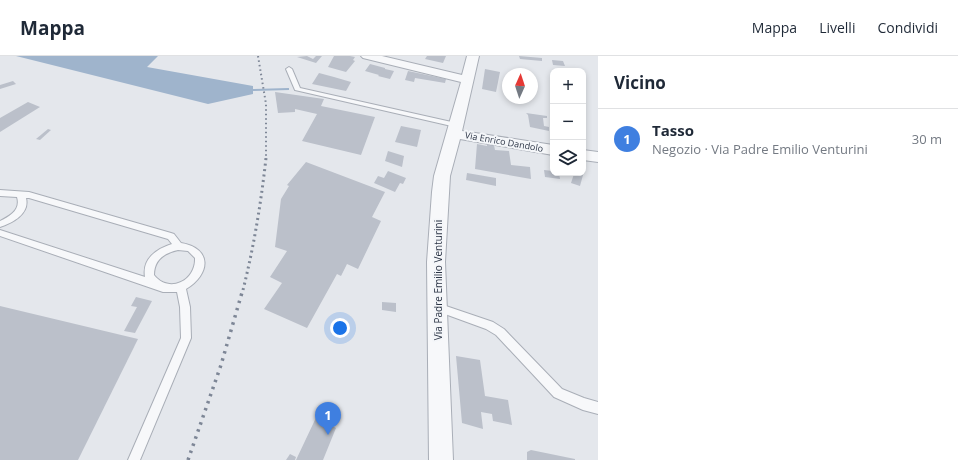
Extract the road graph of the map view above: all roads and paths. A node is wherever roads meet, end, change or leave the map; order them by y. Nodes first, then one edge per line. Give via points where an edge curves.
1 (367, 56) edge
2 (474, 56) edge
3 (289, 69) dead end
4 (468, 80) junction
5 (455, 129) junction
6 (550, 149) edge
7 (586, 155) edge
8 (598, 157) edge
9 (0, 193) edge
10 (21, 196) junction
11 (0, 224) edge
12 (0, 233) edge
13 (178, 246) junction
14 (156, 285) junction
15 (181, 287) junction
16 (437, 307) junction
17 (598, 408) edge
18 (134, 460) edge
19 (441, 460) edge

1 - 4 street
2 - 4 street, Via Padre Emilio Venturini
3 - 5 lane via 297,89
4 - 5 street, Via Padre Emilio Venturini
5 - 6 street, Via Enrico Dandolo
5 - 16 street, Via Padre Emilio Venturini via 440,192 436,262
7 - 8 street
9 - 10 lane via 12,192
10 - 11 lane via 21,210 10,220
10 - 13 lane via 29,195 171,236
12 - 14 lane
13 - 14 lane via 158,254 150,264 149,276
13 - 15 lane via 190,248 200,262 200,268 193,279
14 - 15 lane via 168,289
15 - 18 lane via 185,303 186,338
16 - 17 lane via 488,325 500,332 558,393
16 - 19 street, Via Padre Emilio Venturini

